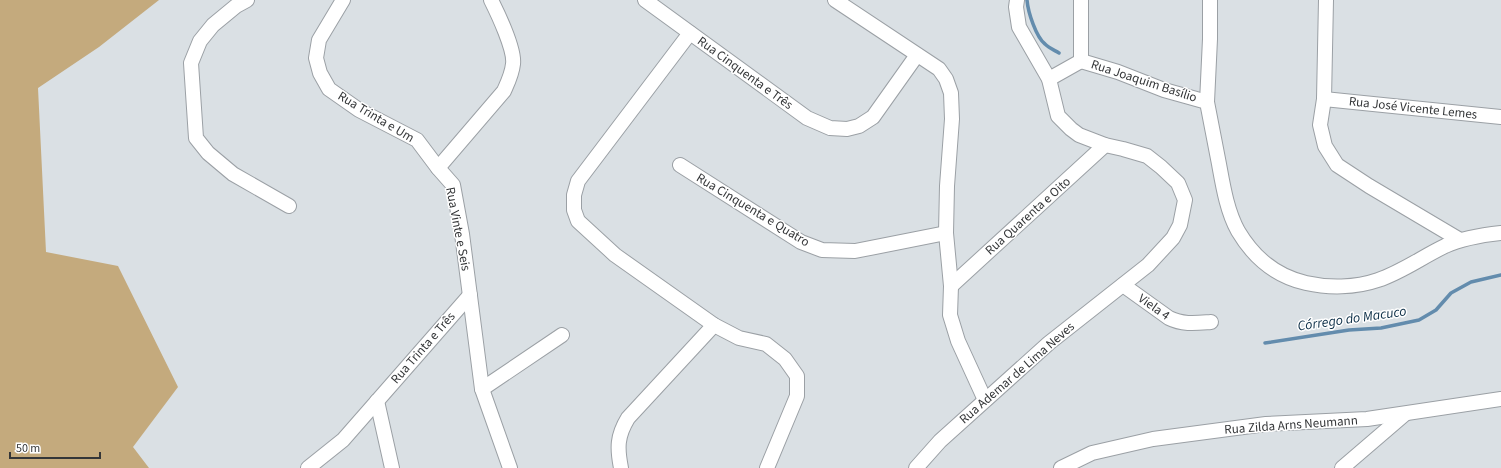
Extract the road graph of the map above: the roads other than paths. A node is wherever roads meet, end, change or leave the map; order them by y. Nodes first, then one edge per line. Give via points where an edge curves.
1 (247, 0) edge
2 (343, 0) edge
3 (491, 0) edge
4 (645, 0) edge
5 (835, 0) edge
6 (1016, 0) edge
7 (1081, 0) edge
8 (1210, 0) edge
9 (1326, 0) edge
10 (690, 33) junction
11 (917, 55) junction
12 (1082, 61) junction
13 (1049, 79) junction
14 (1324, 99) junction
15 (1207, 102) junction
16 (1501, 117) edge
17 (1105, 146) junction
18 (680, 165) dead end
19 (438, 168) junction
20 (289, 206) dead end
21 (946, 233) junction
22 (1501, 233) edge
23 (1460, 240) junction
24 (1123, 285) junction
25 (951, 286) junction
26 (470, 295) junction
27 (1211, 322) dead end
28 (714, 325) junction
29 (562, 335) dead end
30 (482, 389) junction
31 (1501, 399) edge
32 (984, 400) junction
33 (377, 401) junction
34 (1405, 414) junction
35 (308, 468) edge
36 (392, 468) edge
37 (510, 468) edge
38 (621, 468) edge
39 (767, 468) edge
40 (916, 468) edge
41 (1061, 468) edge
42 (1342, 468) edge

1 - 20 street via 213,26 200,41 191,63 196,138 208,153 233,174
2 - 19 street, Rua Trinta e Um via 320,40 316,58 320,73 329,89 359,110 417,140
3 - 19 street via 512,50 514,63 510,77 504,91
4 - 10 street
5 - 11 street
6 - 13 street, Rua Ademar de Lima Neves via 1019,27
7 - 12 street
8 - 15 street, Rua Joaquim Basílio
9 - 14 street
10 - 11 street, Rua Cinquenta e Três via 807,118 830,128 847,129 859,126 873,117
10 - 28 street, Rua Cinquenta e Três via 578,181 574,195 574,210 578,221 615,255
11 - 21 street via 939,69 951,93
12 - 13 street
12 - 15 street, Rua Joaquim Basílio
13 - 17 street, Rua Ademar de Lima Neves via 1058,116 1071,130
14 - 16 street, Rua José Vicente Lemes
14 - 23 street via 1320,125 1326,146 1337,165
15 - 23 street, Rua Joaquim Basílio via 1224,188 1238,230 1266,265 1281,275 1320,286 1351,285 1377,280
17 - 24 street, Rua Ademar de Lima Neves via 1147,156 1178,183 1185,200 1180,225 1173,238 1158,256
17 - 25 street, Rua Quarenta e Oito
18 - 21 street, Rua Cinquenta e Quatro via 801,242 822,250 855,251
19 - 26 street, Rua Vinte e Seis via 453,185
21 - 25 street
22 - 23 street, Rua Joaquim Basílio
24 - 27 street, Viela 4 via 1175,321
24 - 32 street, Rua Ademar de Lima Neves via 1050,342
25 - 32 street via 952,324
26 - 30 street, Rua Vinte e Seis
26 - 33 street, Rua Trinta e Três
28 - 38 street via 628,418 621,429 618,441
28 - 39 street via 739,338 766,344 785,359 797,376 797,396
29 - 30 street
30 - 37 street, Rua Vinte e Seis
31 - 34 street, Rua Zilda Arns Neumann
32 - 40 street, Rua Ademar de Lima Neves via 940,441
33 - 35 street, Rua Trinta e Três via 343,440
33 - 36 street
34 - 41 street, Rua Zilda Arns Neumann via 1367,419 1266,424 1153,439 1092,452
34 - 42 street

